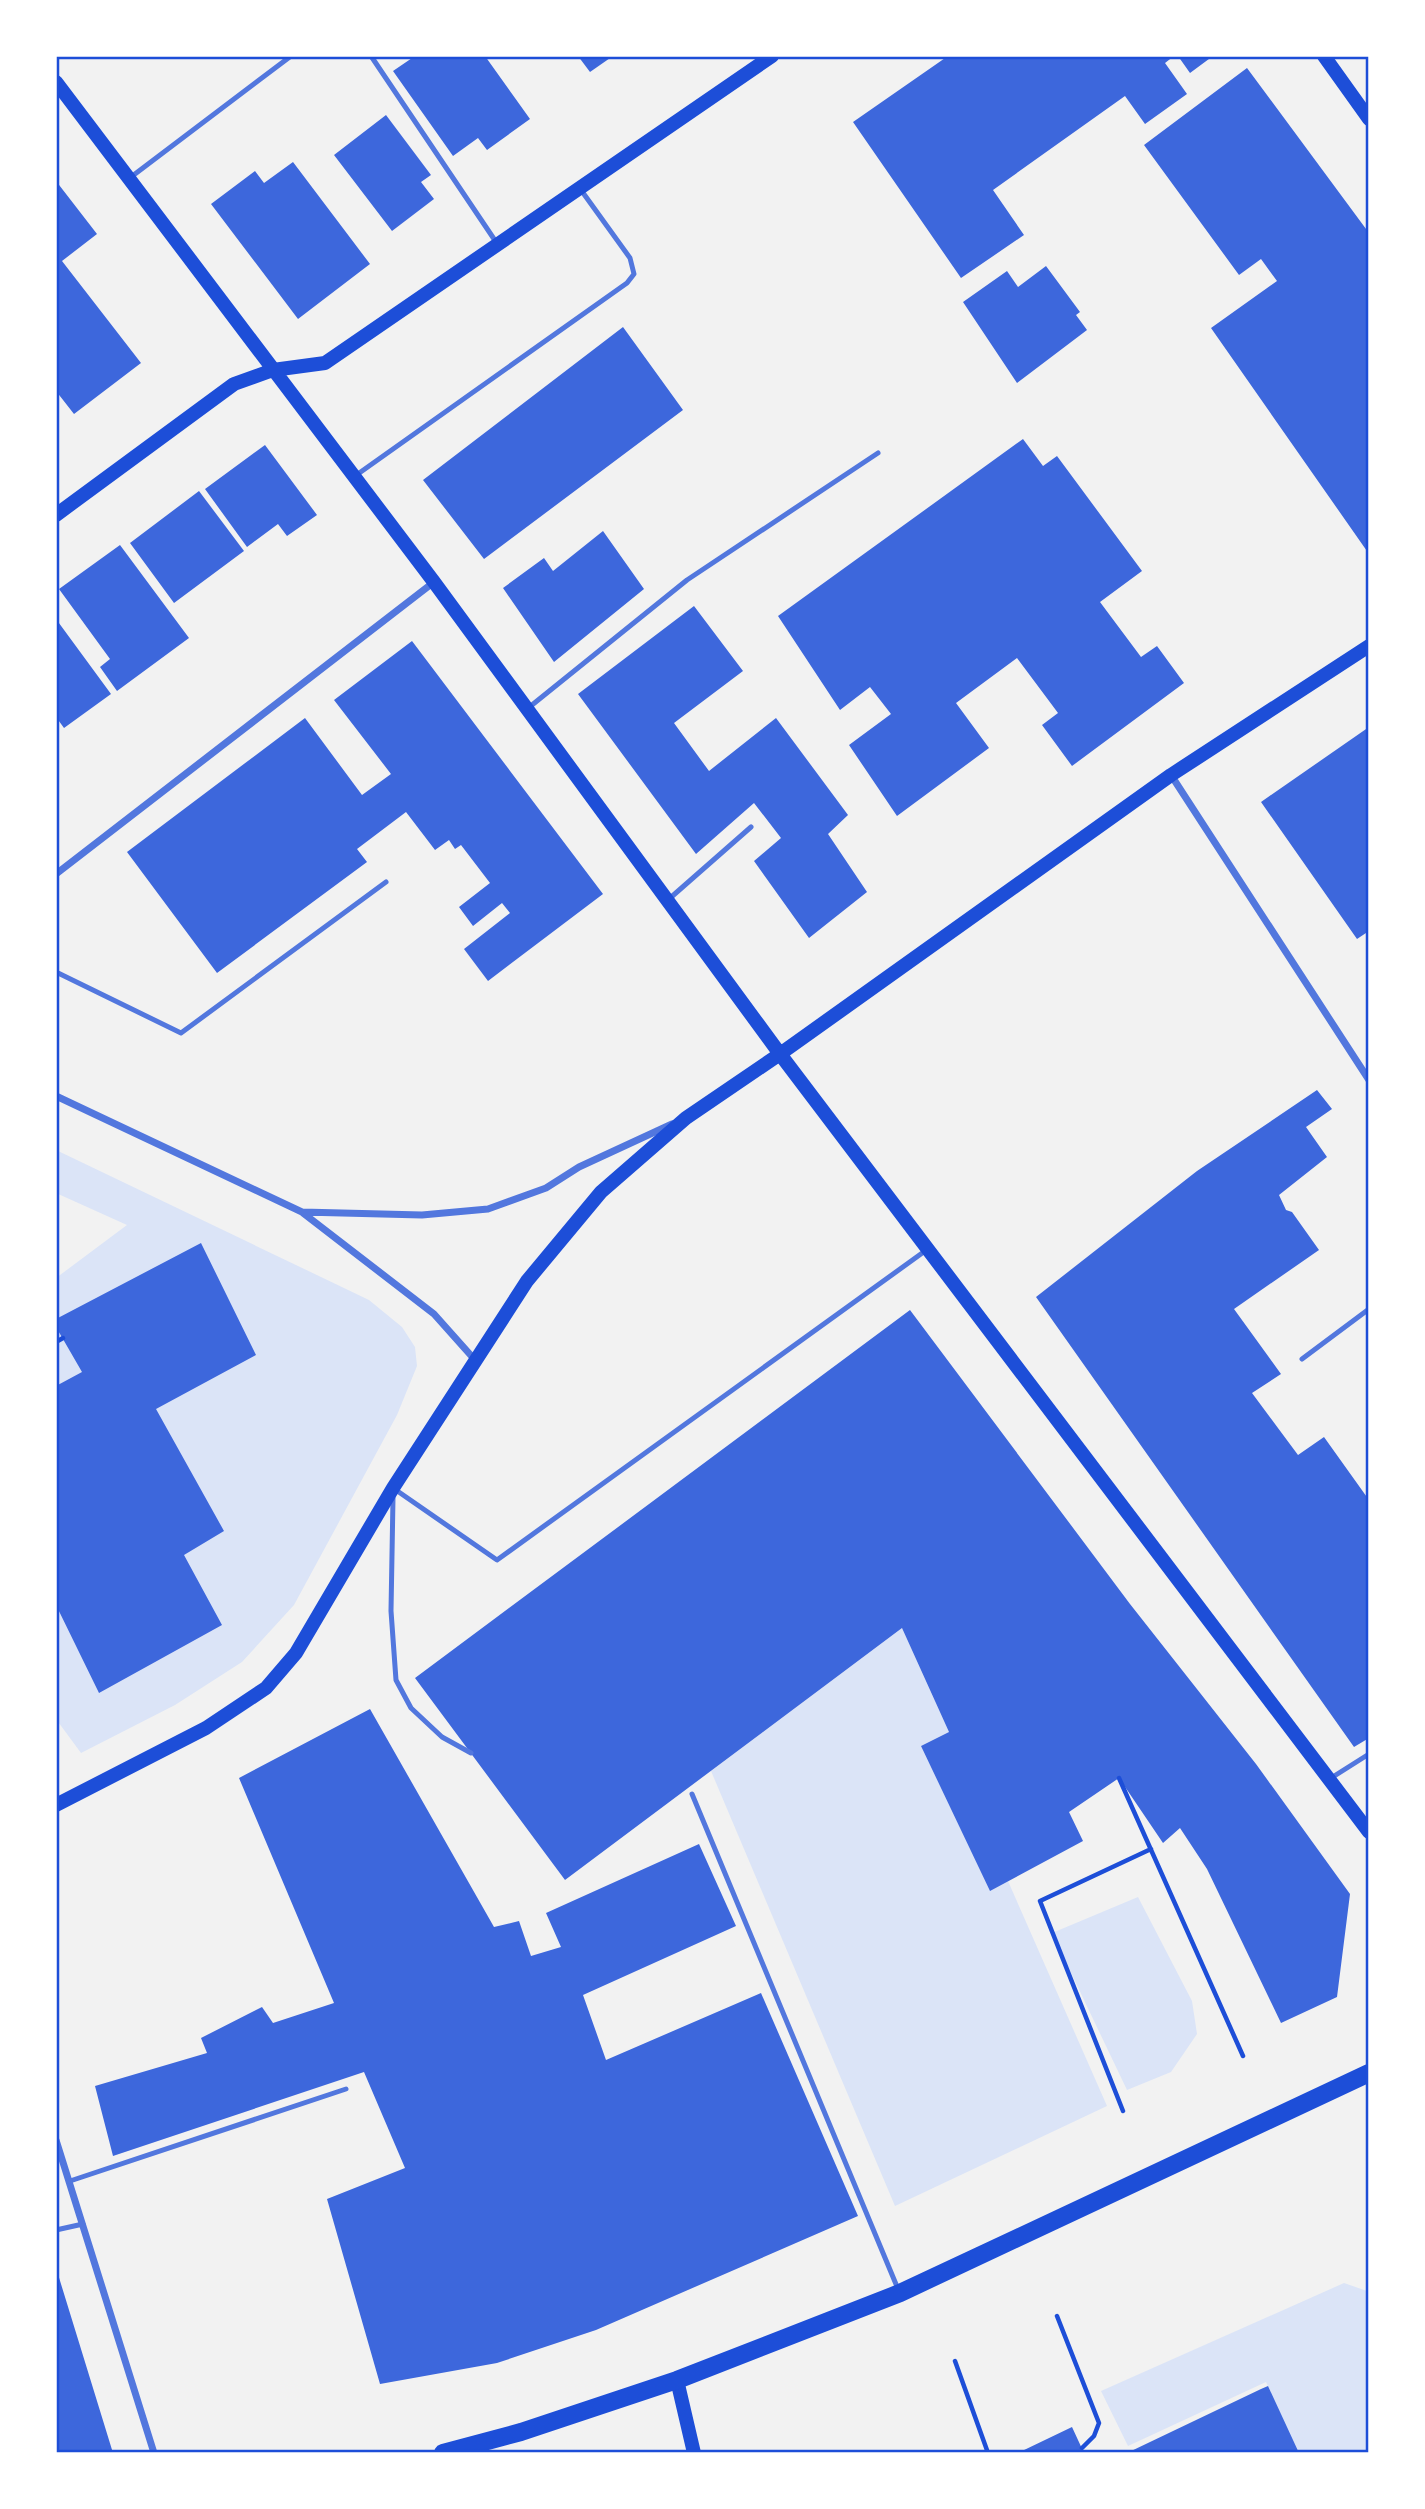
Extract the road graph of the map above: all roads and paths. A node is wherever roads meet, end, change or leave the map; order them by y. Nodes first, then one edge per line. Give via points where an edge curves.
1 (291, 56) edge
2 (371, 56) edge
3 (772, 56) edge
4 (1325, 56) edge
5 (56, 82) edge
6 (1369, 119) edge
7 (129, 180) junction
8 (579, 187) junction
9 (497, 243) junction
10 (273, 370) junction
11 (878, 453) dead end
12 (355, 476) junction
13 (56, 514) edge
14 (434, 582) junction
15 (1369, 646) edge
16 (527, 709) junction
17 (1171, 775) junction
18 (751, 827) dead end
19 (56, 874) edge
20 (386, 882) dead end
21 (667, 901) junction
22 (56, 972) edge
23 (780, 1054) junction
24 (1369, 1080) edge
25 (56, 1096) edge
26 (685, 1118) junction
27 (302, 1212) junction
28 (928, 1249) junction
29 (1369, 1309) edge
30 (63, 1338) dead end
31 (56, 1342) edge
32 (1302, 1359) dead end
33 (475, 1360) junction
34 (393, 1488) junction
35 (471, 1753) dead end
36 (1369, 1754) edge
37 (1119, 1778) dead end
38 (1328, 1779) junction
39 (692, 1794) dead end
40 (56, 1805) edge
41 (1369, 1832) edge
42 (1151, 1849) junction
43 (1243, 2056) dead end
44 (1369, 2073) edge
45 (346, 2089) dead end
46 (1123, 2111) dead end
47 (56, 2140) edge
48 (70, 2181) junction
49 (83, 2224) junction
50 (56, 2230) edge
51 (900, 2293) junction
52 (1057, 2316) dead end
53 (956, 2361) dead end
54 (677, 2380) junction
55 (1082, 2448) dead end
56 (153, 2453) edge
57 (443, 2453) edge
58 (694, 2453) edge
59 (988, 2453) edge

1 - 7 lane
2 - 9 lane
3 - 8 main road
4 - 6 main road
5 - 7 main road
7 - 10 main road
8 - 9 main road
8 - 12 lane via 630,258 634,274
9 - 10 main road via 325,363
10 - 12 main road
10 - 13 main road via 233,384
11 - 16 lane via 687,580
12 - 14 main road
14 - 16 main road
14 - 19 street
15 - 17 main road
16 - 21 main road
17 - 23 main road
17 - 24 street
18 - 21 lane
20 - 22 lane via 181,1033
21 - 23 main road
23 - 26 main road
23 - 28 main road
25 - 27 street
26 - 27 street via 579,1167 546,1188 488,1209 422,1215
26 - 33 main road via 601,1192 527,1281
27 - 33 street via 434,1314
28 - 34 lane via 497,1560
28 - 38 main road
29 - 32 lane
30 - 31 path
33 - 34 main road
34 - 35 lane via 391,1611 396,1680 411,1708 426,1723
34 - 40 main road via 296,1653 266,1688 206,1728
36 - 38 lane
37 - 42 path
38 - 41 main road
39 - 51 lane
42 - 43 path
42 - 46 path via 1041,1901
44 - 51 main road
45 - 48 lane
47 - 48 street
48 - 49 street
49 - 50 lane
49 - 56 street
51 - 54 main road
52 - 55 path via 1099,2423
53 - 59 path
54 - 57 main road
54 - 58 main road

